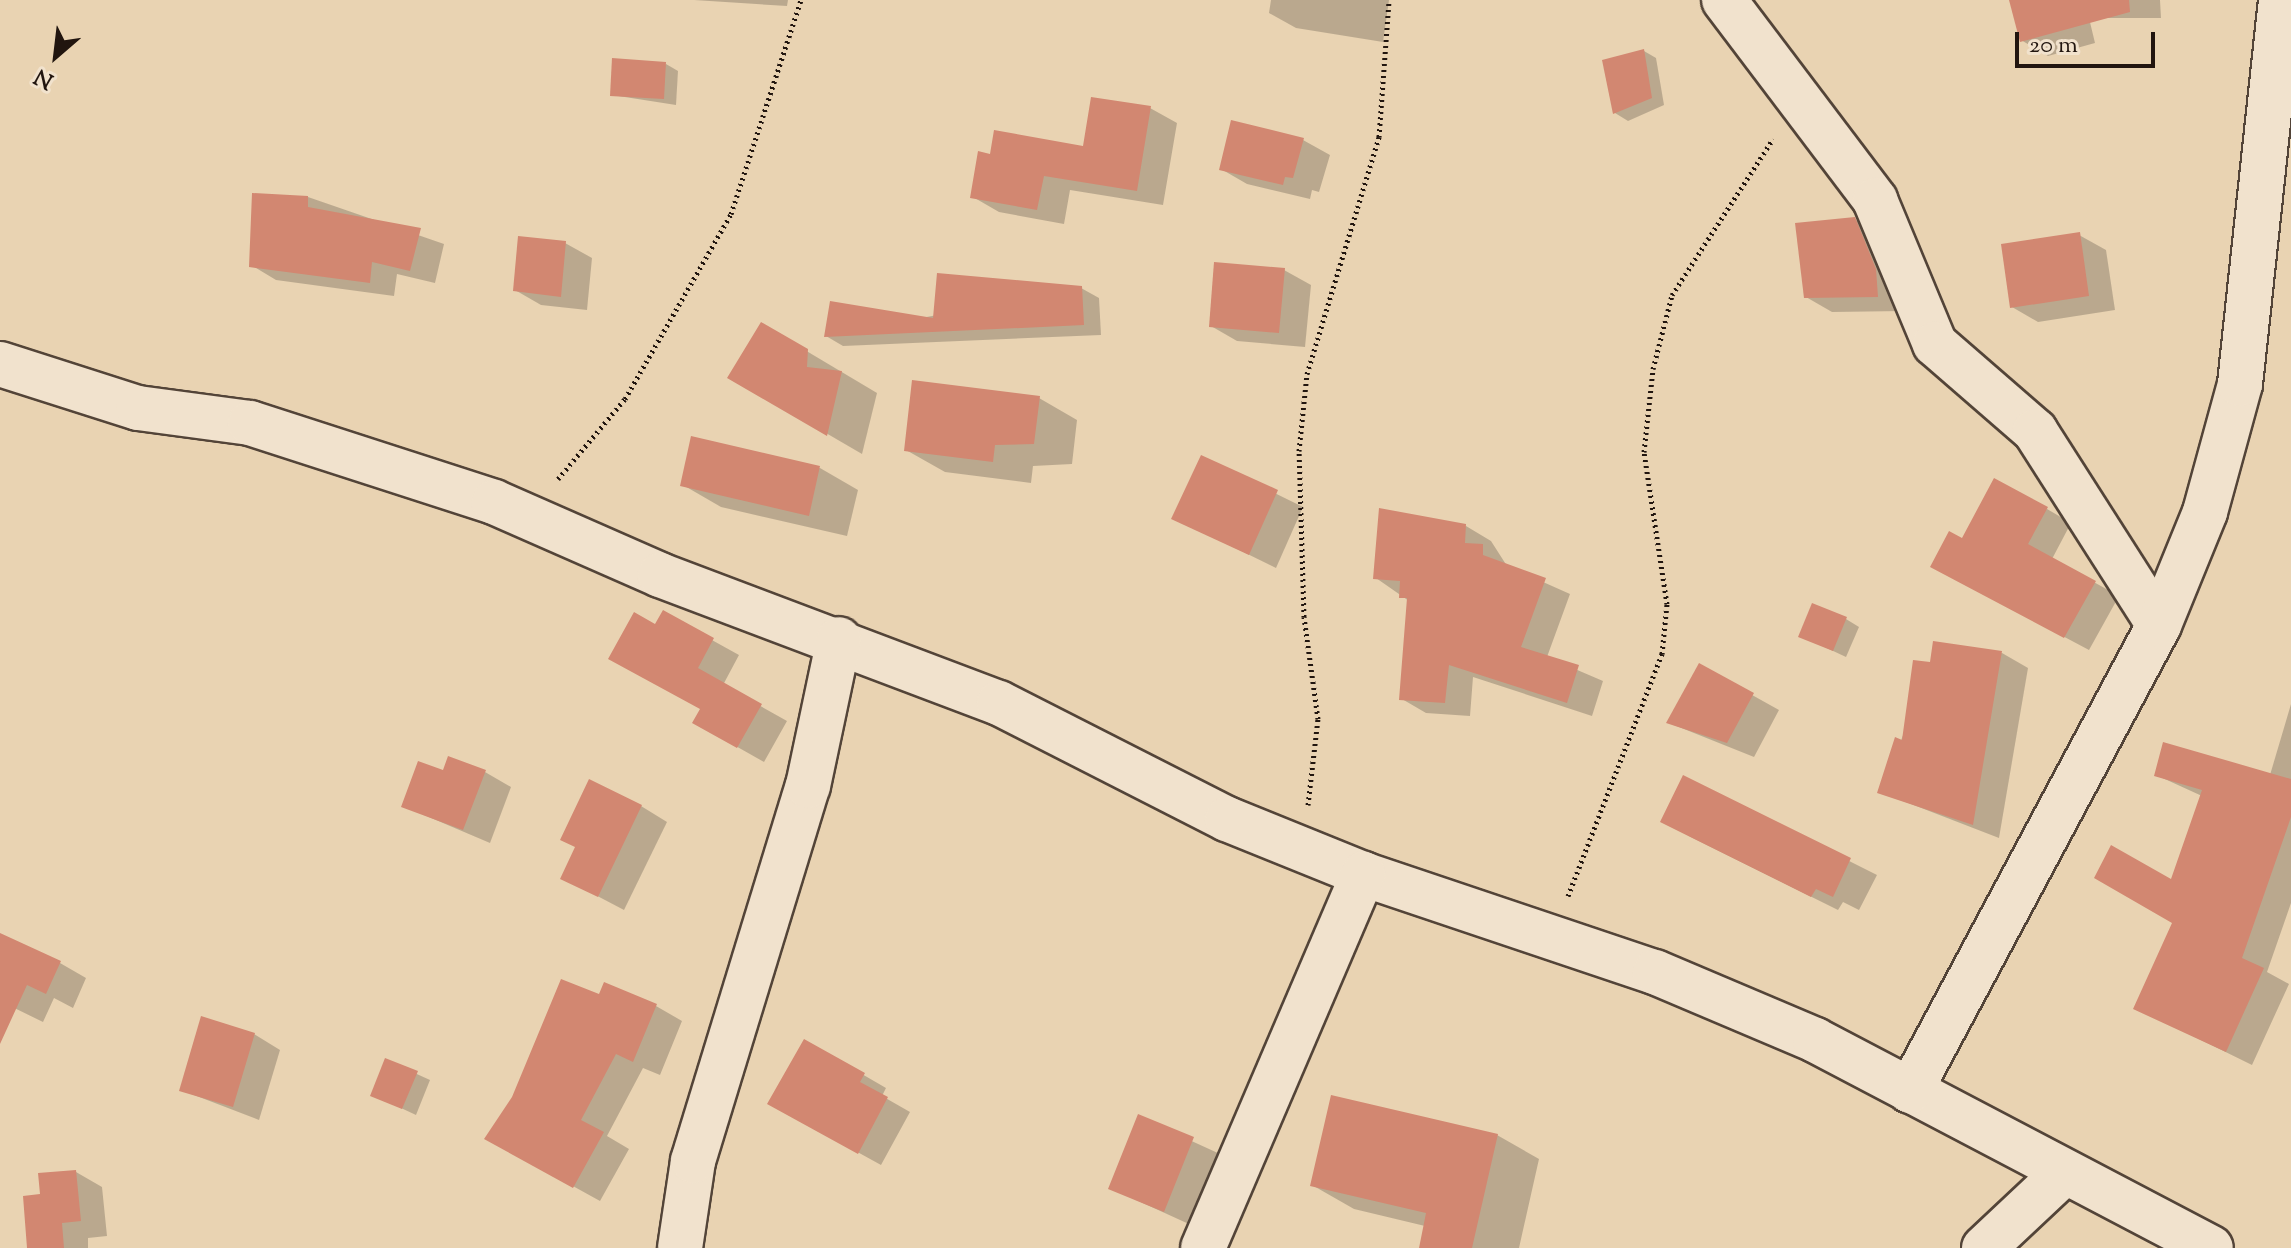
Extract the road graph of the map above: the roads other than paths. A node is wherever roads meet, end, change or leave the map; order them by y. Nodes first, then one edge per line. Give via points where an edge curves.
1 (1724, 0) edge
2 (2281, 0) edge
3 (0, 364) edge
4 (2159, 625) junction
5 (839, 639) junction
6 (1363, 874) junction
7 (1910, 1091) junction
8 (2065, 1172) junction
9 (680, 1248) edge
10 (1203, 1248) edge
11 (1984, 1248) edge
12 (2211, 1248) edge

1 - 4 street via 1875,200 1935,344 2035,431
2 - 4 street via 2240,384 2205,512
3 - 5 street via 138,408 250,423 527,517 660,575
4 - 7 street
5 - 6 street via 999,703
5 - 9 street via 808,786 693,1161
6 - 7 street via 1684,984
6 - 10 street
7 - 8 street
8 - 11 street
8 - 12 street

